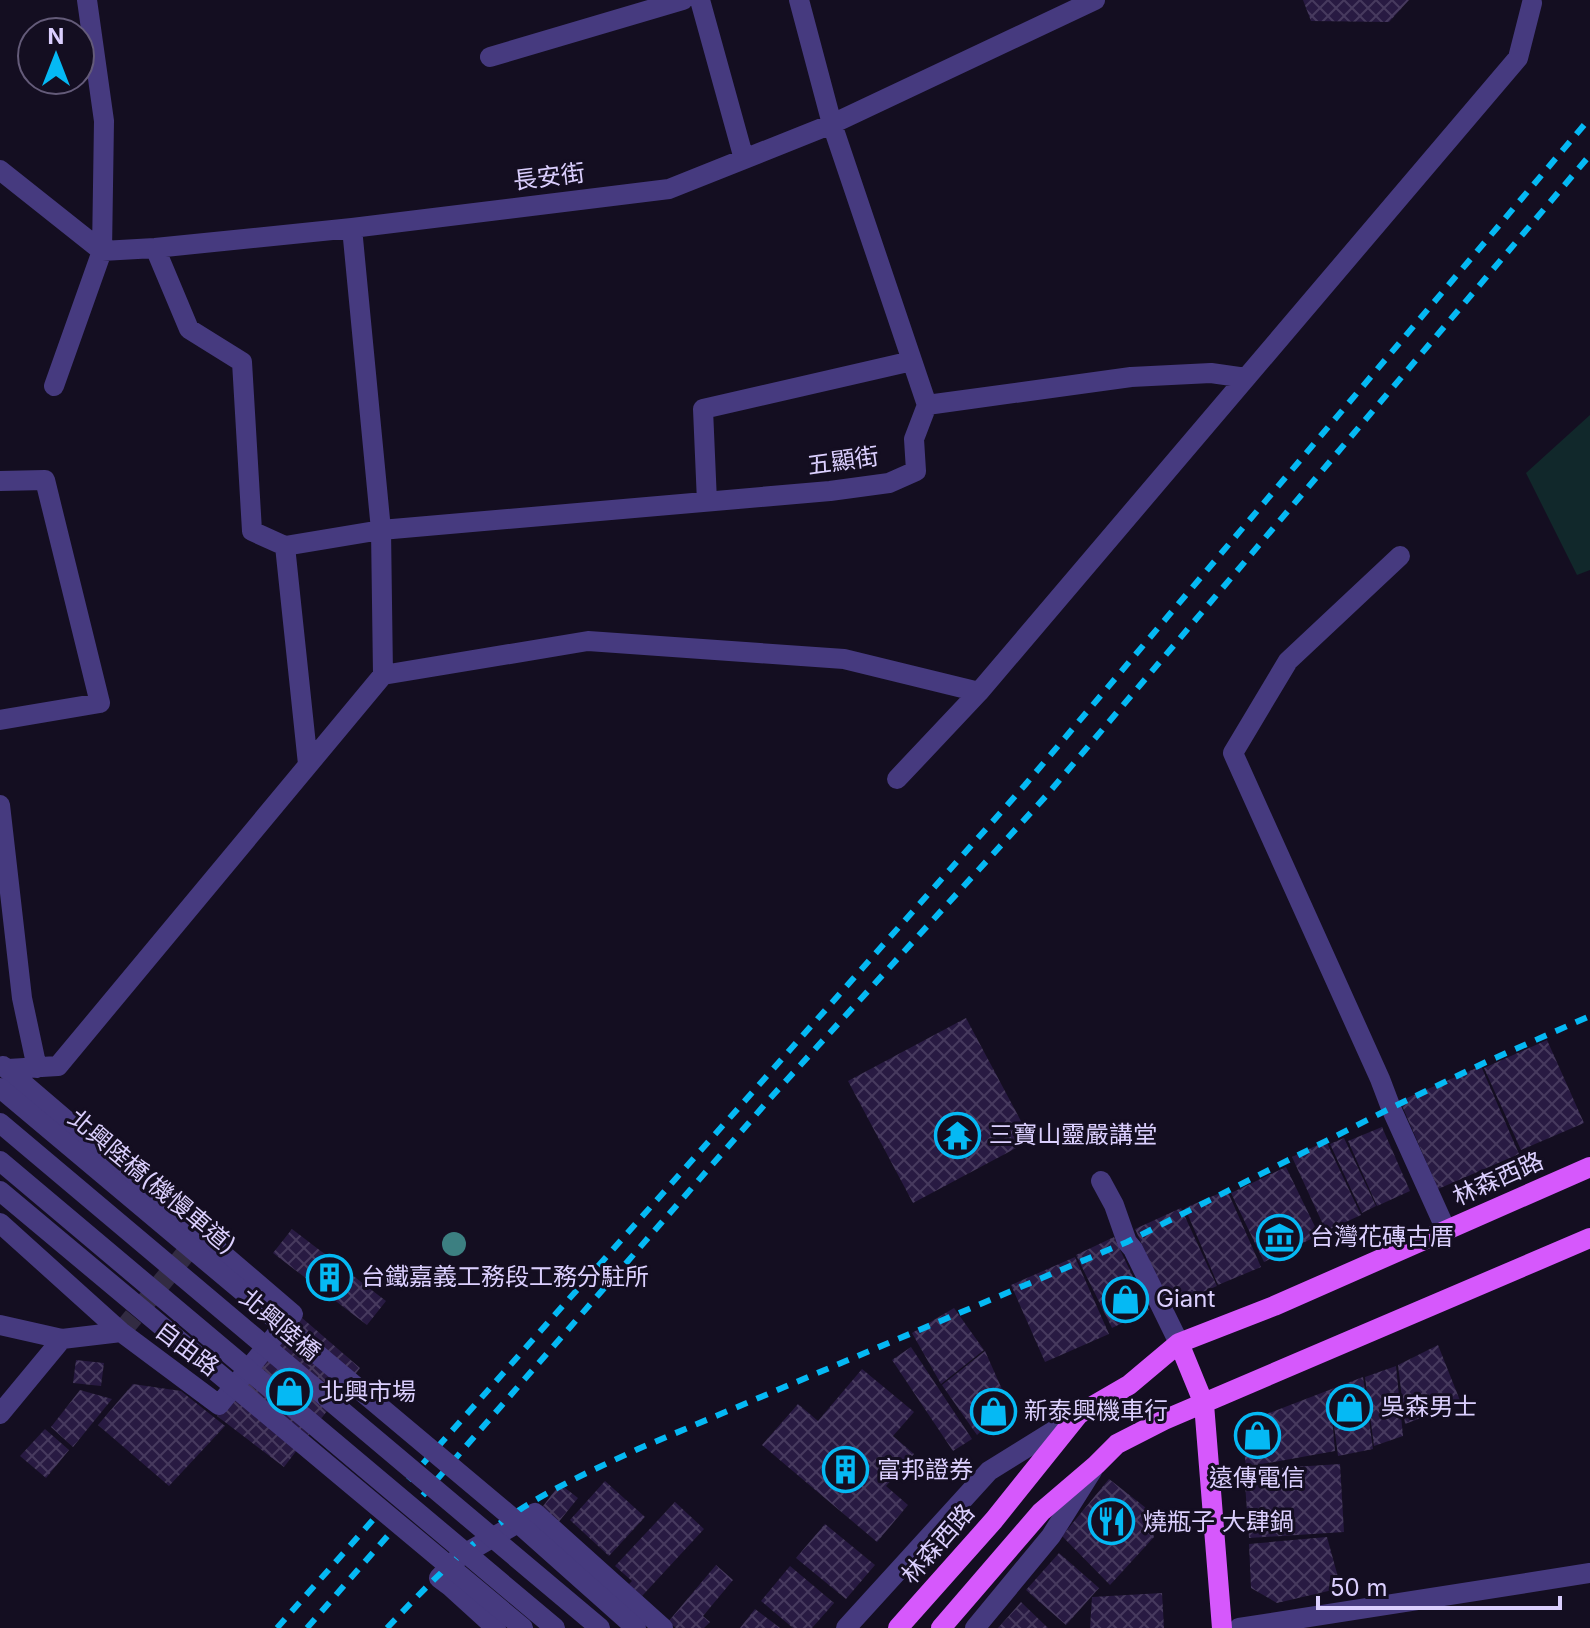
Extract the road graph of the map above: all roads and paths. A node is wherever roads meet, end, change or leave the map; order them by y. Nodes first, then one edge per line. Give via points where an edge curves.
1 (87, 0) edge
2 (683, 0) edge
3 (700, 0) edge
4 (799, 0) edge
5 (1095, 0) edge
6 (1531, 1) edge
7 (1055, 9) edge
8 (490, 57) dead end
9 (832, 124) junction
10 (744, 159) junction
11 (0, 170) edge
12 (352, 228) junction
13 (155, 248) junction
14 (102, 251) junction
15 (912, 361) junction
16 (1246, 378) junction
17 (54, 386) dead end
18 (927, 405) junction
19 (0, 481) edge
20 (707, 502) junction
21 (381, 530) junction
22 (285, 546) junction
23 (1400, 556) dead end
24 (383, 675) junction
25 (979, 692) junction
26 (0, 720) edge
27 (308, 764) junction
28 (897, 779) dead end
29 (0, 805) edge
30 (37, 1068) junction
31 (3, 1074) edge
32 (0, 1123) edge
33 (0, 1161) edge
34 (1590, 1167) edge
35 (1101, 1181) dead end
36 (0, 1191) edge
37 (0, 1223) edge
38 (1446, 1230) junction
39 (1590, 1238) edge
40 (0, 1325) edge
41 (121, 1332) junction
42 (62, 1339) junction
43 (1179, 1343) junction
44 (1204, 1404) junction
45 (0, 1414) edge
46 (1079, 1414) junction
47 (1096, 1465) junction
48 (1590, 1573) edge
49 (496, 1628) edge
50 (523, 1628) edge
51 (555, 1628) edge
52 (600, 1628) edge
53 (636, 1628) edge
54 (663, 1628) edge
55 (846, 1628) edge
56 (898, 1628) edge
57 (941, 1628) edge
58 (975, 1628) edge
59 (1222, 1628) edge
60 (1239, 1628) edge

1 - 14 street via 104,121
2 - 8 street
3 - 10 street
4 - 9 street
5 - 7 street, 長安街
6 - 16 street via 1518,58
7 - 9 street, 長安街
9 - 10 street, 長安街
9 - 15 street
10 - 12 street, 長安街 via 669,189
11 - 14 street
12 - 13 street, 長安街
12 - 21 street
13 - 14 street, 長安街
13 - 22 street via 189,329 242,362 252,531
14 - 17 street
15 - 18 street
15 - 20 street via 703,409
16 - 18 street via 1211,373 1131,377
16 - 25 street
18 - 20 street, 五顯街 via 914,439 916,471 889,483
19 - 26 street via 45,480 100,703
20 - 21 street, 五顯街
21 - 22 street, 五顯街
21 - 24 street
22 - 27 street
23 - 38 street via 1288,661 1233,753
24 - 25 street via 588,641 844,659
24 - 27 street
25 - 28 street
27 - 30 street via 58,1066
29 - 30 street via 22,998
30 - 31 street
31 - 41 street, 自由路 via 293,1314 219,1405
31 - 53 street, 北興陸橋(機慢車道), bridge
32 - 52 street, 北興陸橋, bridge
33 - 51 street, bridge
34 - 38 main road, 林森西路
35 - 43 street
36 - 50 street, bridge
37 - 41 street, 自由路
38 - 43 main road, 林森西路
39 - 44 main road
40 - 42 street
41 - 42 street
42 - 45 street
43 - 44 main road
43 - 46 main road, 林森西路 via 1129,1385
44 - 47 main road via 1117,1444
44 - 59 main road
46 - 55 street via 989,1471
46 - 56 main road, 林森西路
47 - 57 main road via 1041,1512
47 - 58 street via 1051,1536
48 - 60 street
49 - 54 street via 439,1578 459,1557 535,1513

